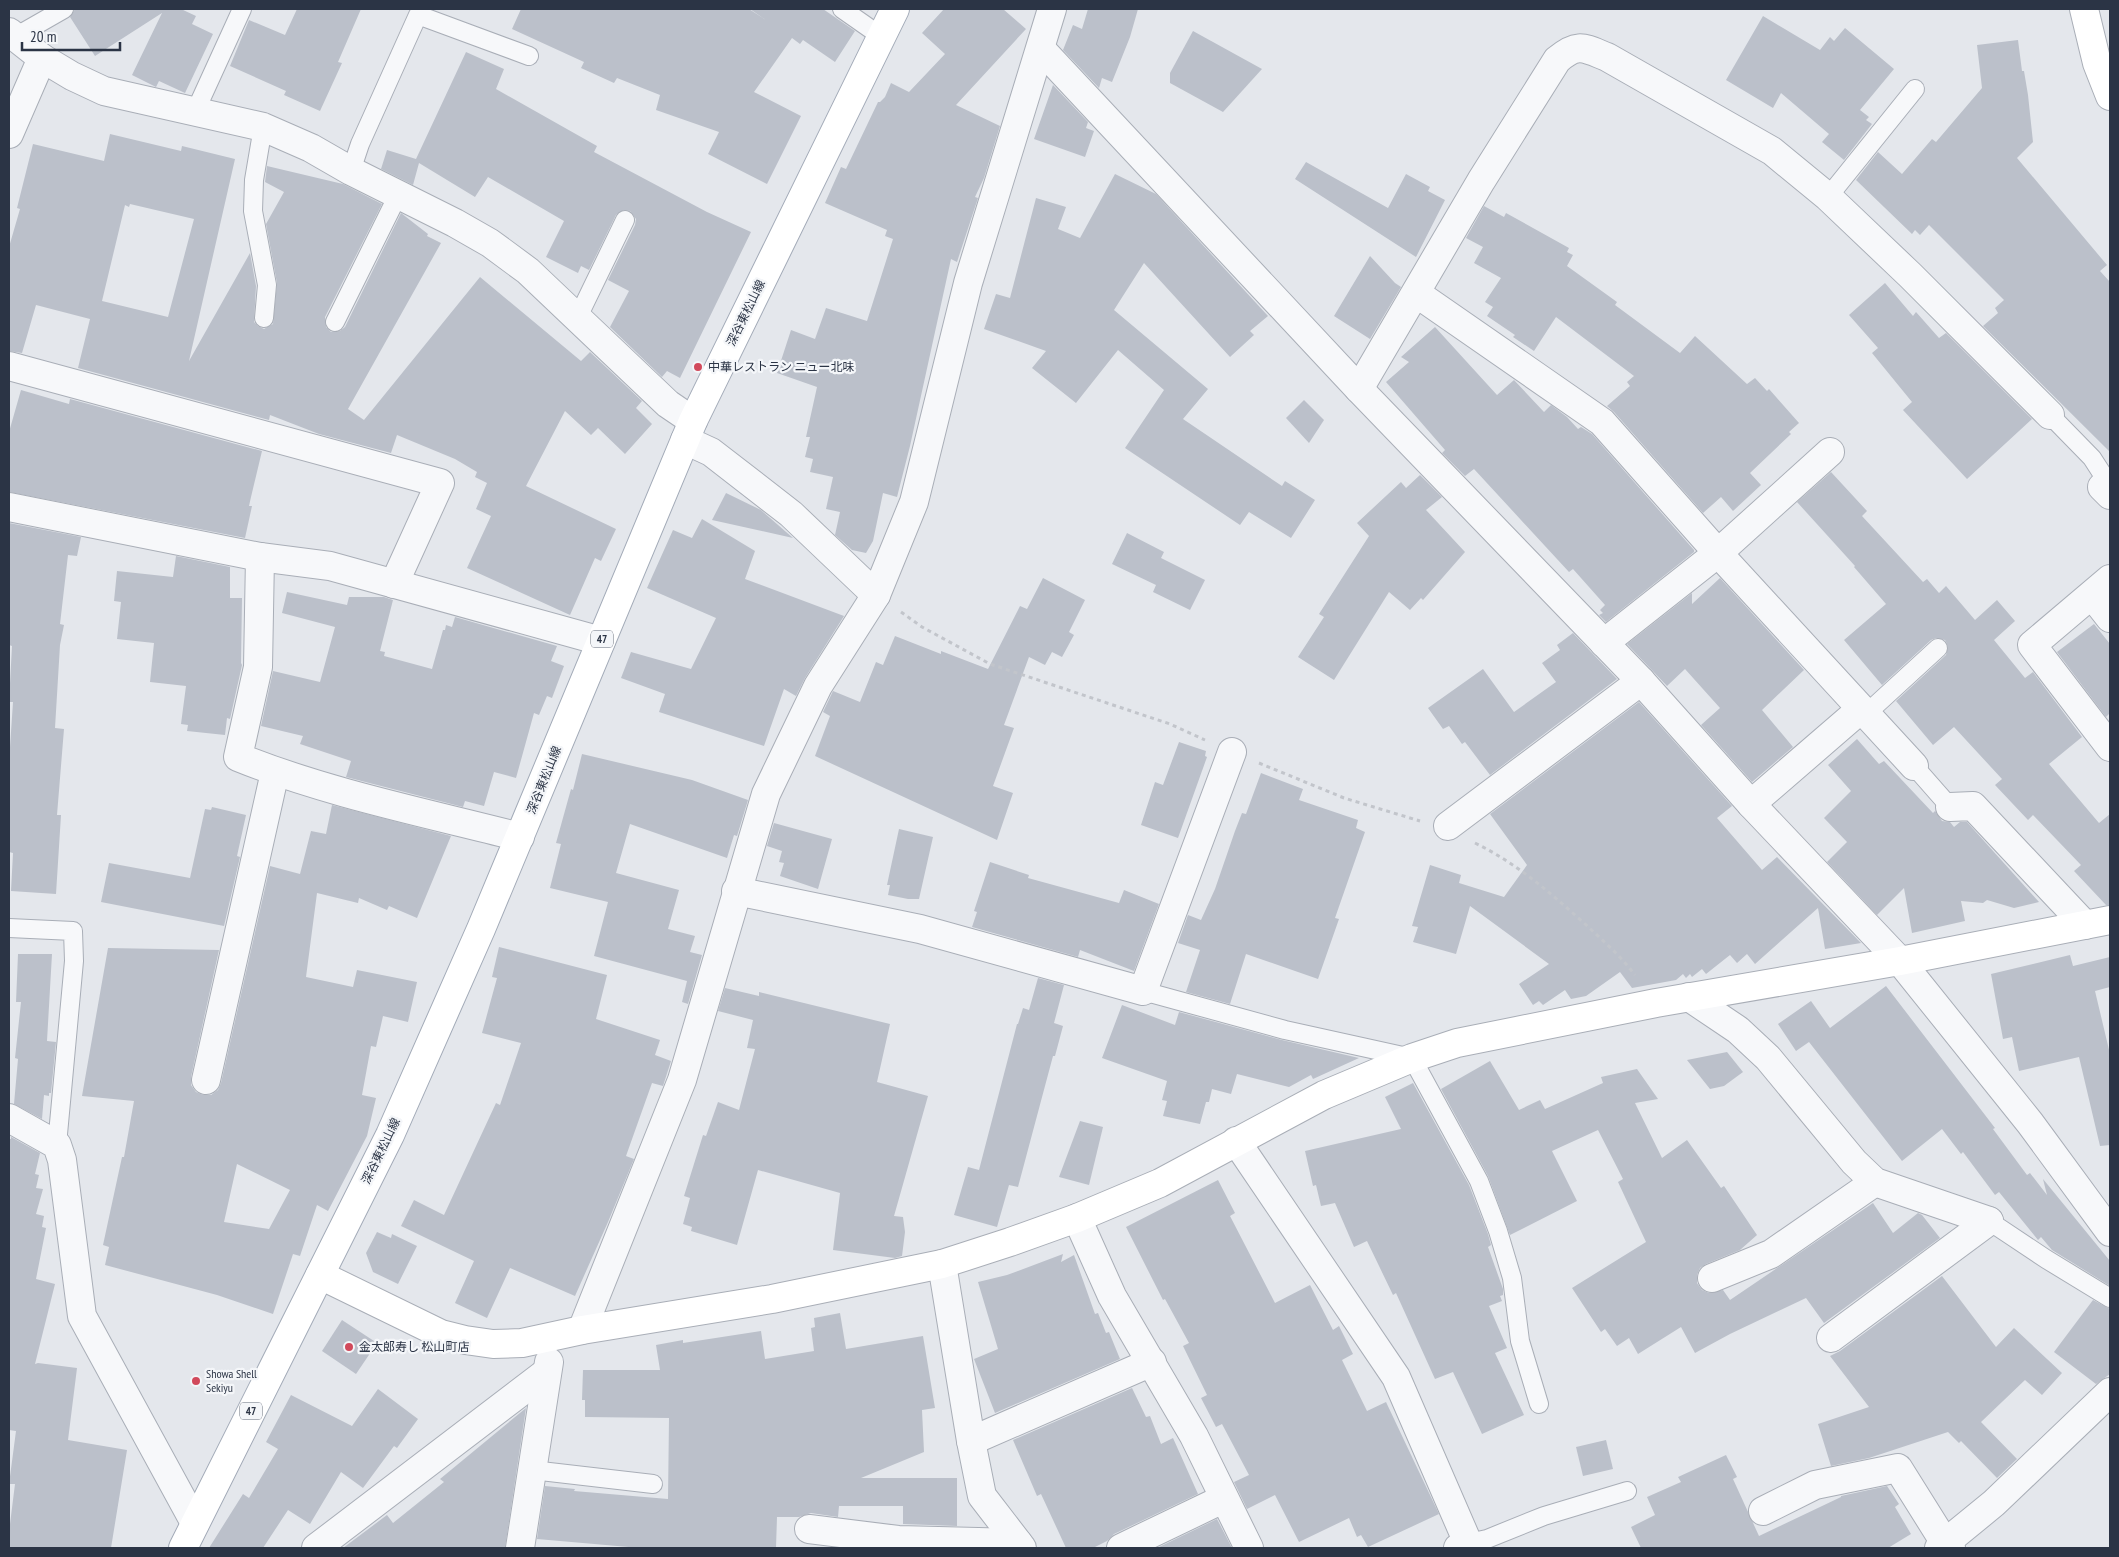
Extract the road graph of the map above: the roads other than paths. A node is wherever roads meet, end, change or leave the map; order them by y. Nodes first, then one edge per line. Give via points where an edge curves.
1 (64, 9) edge
2 (242, 9) edge
3 (842, 9) edge
4 (895, 9) edge
5 (2084, 9) edge
6 (1045, 23) edge
7 (12, 34) edge
8 (882, 37) junction
9 (529, 56) dead end
10 (42, 58) junction
11 (1915, 89) dead end
12 (2110, 96) edge
13 (195, 112) junction
14 (263, 127) junction
15 (9, 134) edge
16 (351, 171) junction
17 (398, 195) junction
18 (1828, 197) junction
19 (625, 220) dead end
20 (1416, 293) junction
21 (578, 317) junction
22 (264, 318) dead end
23 (335, 322) dead end
24 (9, 366) edge
25 (1358, 389) junction
26 (2050, 415) joint
27 (689, 430) junction
28 (1830, 452) dead end
29 (2106, 491) edge
30 (9, 507) edge
31 (1718, 553) junction
32 (260, 557) junction
33 (394, 584) junction
34 (2101, 587) edge
35 (876, 595) junction
36 (2110, 618) edge
37 (601, 641) junction
38 (1604, 643) junction
39 (1938, 648) dead end
40 (1641, 681) junction
41 (1864, 712) junction
42 (2110, 747) edge
43 (1232, 752) road end
44 (1914, 766) joint
45 (275, 772) junction
46 (1751, 804) junction
47 (1950, 806) joint
48 (1448, 826) road end
49 (520, 837) junction
50 (736, 891) junction
51 (2097, 923) edge
52 (9, 928) edge
53 (1900, 962) junction
54 (1143, 991) junction
55 (1689, 998) junction
56 (1412, 1058) junction
57 (206, 1080) dead end
58 (9, 1118) edge
59 (1236, 1141) junction
60 (57, 1145) junction
61 (1875, 1182) junction
62 (1077, 1218) junction
63 (1989, 1220) junction
64 (2110, 1232) edge
65 (942, 1264) junction
66 (320, 1274) junction
67 (1712, 1278) dead end
68 (2110, 1298) edge
69 (582, 1330) junction
70 (553, 1336) junction
71 (1831, 1338) dead end
72 (1152, 1362) junction
73 (547, 1372) junction
74 (2110, 1392) edge
75 (1539, 1404) dead end
76 (971, 1441) junction
77 (532, 1470) junction
78 (654, 1484) dead end
79 (1627, 1491) dead end
80 (1223, 1499) junction
81 (1763, 1511) dead end
82 (195, 1523) junction
83 (809, 1529) dead end
84 (1020, 1546) edge
85 (1465, 1547) edge
86 (1945, 1547) edge
87 (183, 1548) edge
88 (316, 1548) edge
89 (520, 1548) edge
90 (1121, 1548) edge
91 (1249, 1548) edge

1 - 7 lane
2 - 13 lane
3 - 8 lane
4 - 8 street, 深谷東松山線 / 47
5 - 12 street
6 - 25 street
6 - 35 street via 968,283 914,502
7 - 10 street
8 - 27 street, 深谷東松山線 / 47
9 - 16 lane via 418,15
10 - 13 street via 104,90
10 - 15 street
11 - 18 lane
13 - 14 street
14 - 16 street via 311,148
14 - 22 lane via 254,180 253,211 267,286
16 - 17 street
17 - 21 street via 490,243
17 - 23 lane
18 - 20 street via 1772,151 1694,105 1608,57 1584,48 1570,49 1557,60 1486,172
18 - 26 street via 1910,274
19 - 21 lane
20 - 25 street
20 - 31 street via 1602,422
21 - 27 street via 668,404
24 - 33 street via 440,483
25 - 38 street
26 - 29 lane via 2092,458 2103,475
27 - 35 street via 711,452 791,514
27 - 37 street, 深谷東松山線 / 47
28 - 31 street
30 - 32 street
31 - 38 street
31 - 41 street
32 - 33 street via 330,566
32 - 45 street via 258,668 238,757
33 - 37 street
34 - 36 street
34 - 42 street via 2032,645
35 - 50 street via 818,686 766,794
37 - 49 street, 深谷東松山線 / 47
38 - 40 street
39 - 41 lane
40 - 46 street
40 - 48 street
41 - 44 street
41 - 46 street
43 - 54 street
44 - 47 lane
45 - 49 street
45 - 57 street
46 - 53 street
47 - 51 street via 1973,806
49 - 66 street, 深谷東松山線 / 47 via 390,1135
50 - 54 street via 920,928
50 - 69 street via 682,1080
51 - 53 street
52 - 60 lane via 73,931 74,960
53 - 55 street
53 - 64 street via 2030,1123
54 - 56 lane via 1285,1030
55 - 56 street via 1503,1033 1457,1043
55 - 61 street via 1738,1030 1768,1058 1854,1162
56 - 59 street via 1324,1096
56 - 75 lane via 1479,1181 1495,1223 1512,1278 1520,1341
58 - 60 street
59 - 62 street via 1160,1183
59 - 85 street via 1396,1377
60 - 82 street via 62,1160 82,1316
61 - 63 street
61 - 67 street via 1771,1254
62 - 65 street
62 - 72 street via 1112,1296
63 - 68 lane
63 - 71 street
65 - 69 street via 772,1299
65 - 76 street
66 - 70 street via 441,1334 493,1344 522,1343
66 - 82 street, 深谷東松山線 / 47
69 - 70 street
70 - 73 street
72 - 76 street
72 - 80 street via 1194,1436
73 - 77 street
73 - 88 street
74 - 86 street
76 - 84 street via 982,1496
77 - 78 lane
77 - 89 street
79 - 85 lane via 1544,1516
80 - 90 street
80 - 91 street
81 - 86 street via 1815,1486 1898,1468
82 - 87 street, 深谷東松山線 / 47
83 - 84 street via 898,1540

